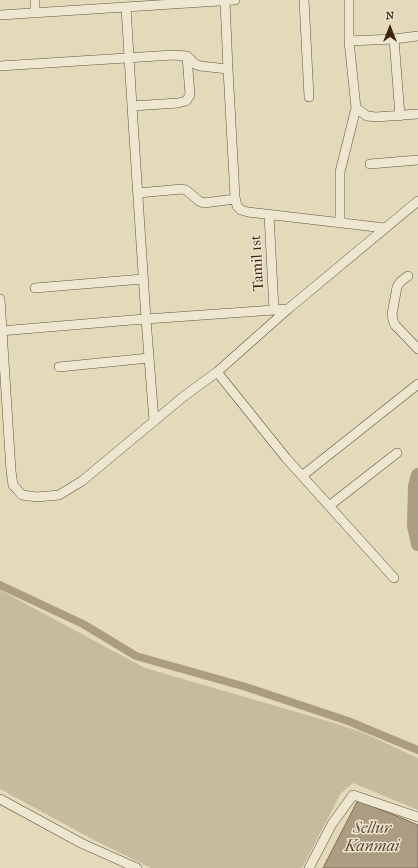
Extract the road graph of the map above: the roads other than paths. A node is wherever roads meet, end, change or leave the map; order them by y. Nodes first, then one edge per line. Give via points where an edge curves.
1 (35, 0) edge
2 (236, 0) edge
3 (304, 0) edge
4 (349, 0) edge
5 (195, 1) edge
6 (225, 1) edge
7 (126, 7) junction
8 (35, 12) junction
9 (0, 15) edge
10 (418, 36) edge
11 (394, 39) junction
12 (349, 40) junction
13 (187, 56) junction
14 (129, 57) junction
15 (0, 66) edge
16 (228, 69) junction
17 (310, 97) dead end
18 (132, 106) junction
19 (356, 108) junction
20 (418, 114) edge
21 (400, 116) junction
22 (418, 160) edge
23 (370, 164) dead end
24 (138, 193) junction
25 (235, 199) junction
26 (418, 201) edge
27 (269, 215) junction
28 (340, 223) junction
29 (384, 228) junction
30 (408, 276) dead end
31 (143, 278) junction
32 (36, 288) dead end
33 (0, 299) edge
34 (288, 309) junction
35 (274, 310) junction
36 (146, 319) junction
37 (1, 331) edge
38 (418, 349) edge
39 (149, 358) junction
40 (59, 367) dead end
41 (217, 372) junction
42 (418, 384) edge
43 (154, 421) junction
44 (397, 453) dead end
45 (302, 476) junction
46 (329, 506) junction
47 (394, 578) dead end
48 (0, 800) edge
49 (418, 817) edge
50 (138, 868) edge
51 (309, 868) edge

1 - 8 street
2 - 6 street
3 - 17 street
4 - 12 street
5 - 6 street
5 - 7 street
6 - 16 street
7 - 8 street
7 - 14 street
8 - 9 street
10 - 11 street
11 - 12 street
11 - 21 street
12 - 19 street
13 - 14 street
13 - 16 street via 195,64
13 - 18 street via 190,95 186,101
14 - 15 street
14 - 18 street
16 - 25 street
18 - 24 street
19 - 21 street via 367,116 376,118
19 - 28 street via 340,172
20 - 21 street
22 - 23 street
24 - 25 street via 182,189 204,203
24 - 31 street
25 - 27 street via 241,210
26 - 29 street
27 - 28 street
27 - 35 street, Tamil 1st
28 - 29 street
29 - 34 street
30 - 38 street via 397,287 392,314 395,325
31 - 32 street
31 - 36 street
33 - 37 street
34 - 35 street
34 - 41 street
35 - 36 street
36 - 37 street
36 - 39 street
37 - 43 street via 11,471 13,485 22,495 59,495 82,481
39 - 40 street
39 - 43 street
41 - 43 street
41 - 45 street
42 - 45 street
44 - 46 street
45 - 46 street
46 - 47 street
48 - 50 street via 81,843
49 - 51 street via 353,795 332,824

